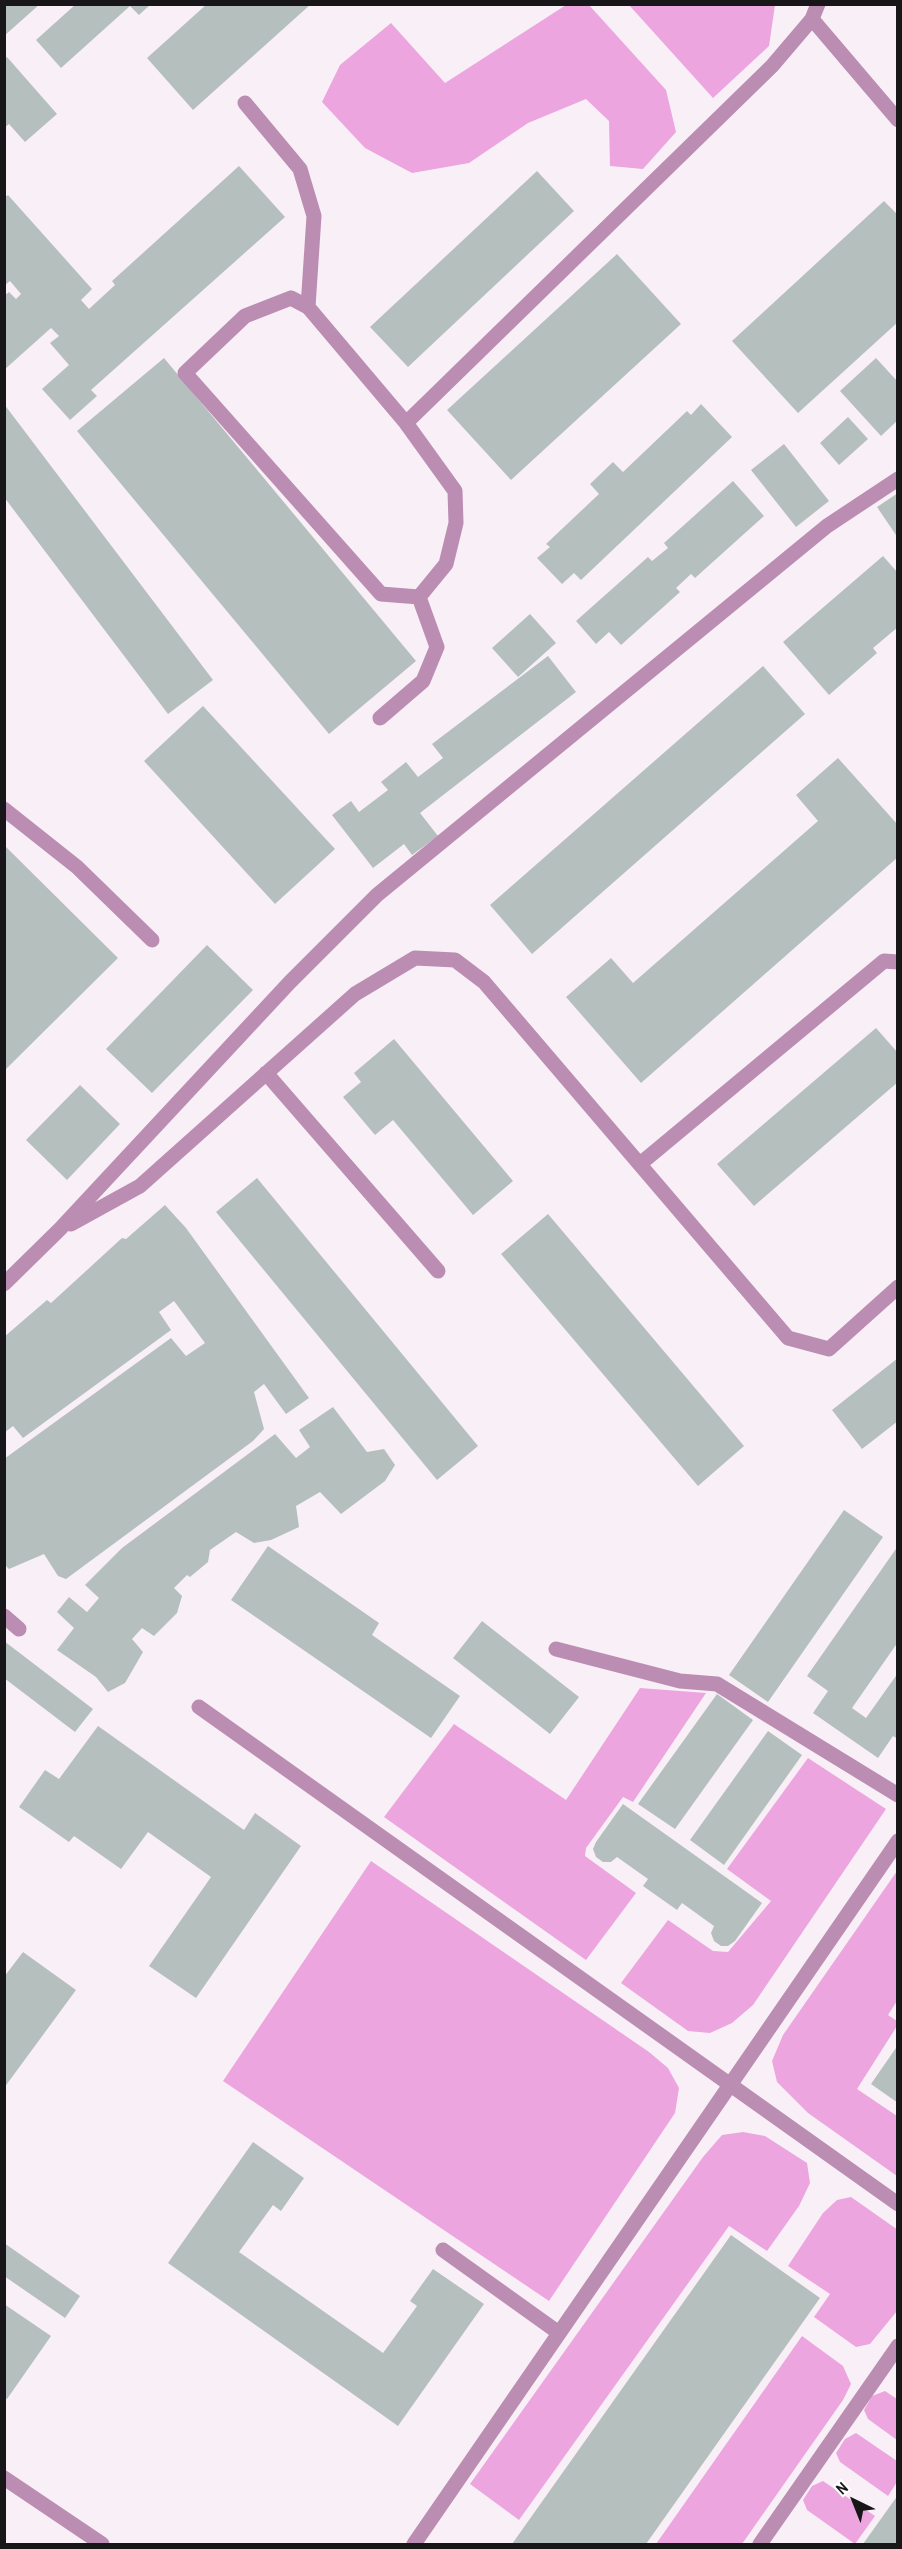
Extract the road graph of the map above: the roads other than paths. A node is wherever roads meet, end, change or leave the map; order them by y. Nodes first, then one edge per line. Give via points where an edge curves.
1 (815, 12) edge
2 (245, 103) dead end
3 (897, 120) edge
4 (308, 307) junction
5 (406, 423) junction
6 (897, 479) edge
7 (419, 597) junction
8 (380, 718) dead end
9 (4, 809) edge
10 (152, 940) dead end
11 (897, 962) edge
12 (266, 1073) junction
13 (640, 1164) junction
14 (60, 1229) junction
15 (438, 1271) dead end
16 (4, 1284) edge
17 (897, 1287) edge
18 (4, 1616) edge
19 (19, 1629) dead end
20 (556, 1650) dead end
21 (199, 1707) dead end
22 (897, 1795) edge
23 (897, 1841) edge
24 (729, 2086) junction
25 (897, 2204) edge
26 (443, 2250) dead end
27 (559, 2333) junction
28 (897, 2346) edge
29 (4, 2478) edge
30 (102, 2544) edge
31 (414, 2544) edge
32 (760, 2544) edge

1 - 3 street
1 - 5 street via 772,66
2 - 4 street via 300,169 315,216
4 - 5 street
4 - 7 street via 291,298 244,316 185,373 381,594
5 - 7 street via 455,491 456,523 446,564
6 - 14 street via 826,526 377,895 290,982
7 - 8 street via 437,647 423,681
9 - 10 street via 77,867
11 - 13 street via 884,962
12 - 13 street via 355,994 416,958 455,960 484,982
12 - 14 street via 140,1186
12 - 15 street
13 - 17 street via 788,1338 829,1349
14 - 16 street
18 - 19 street
20 - 22 street via 680,1681 717,1684
21 - 24 street
23 - 24 street
24 - 25 street
24 - 27 street
26 - 27 street
27 - 31 street
28 - 32 street
29 - 30 street

